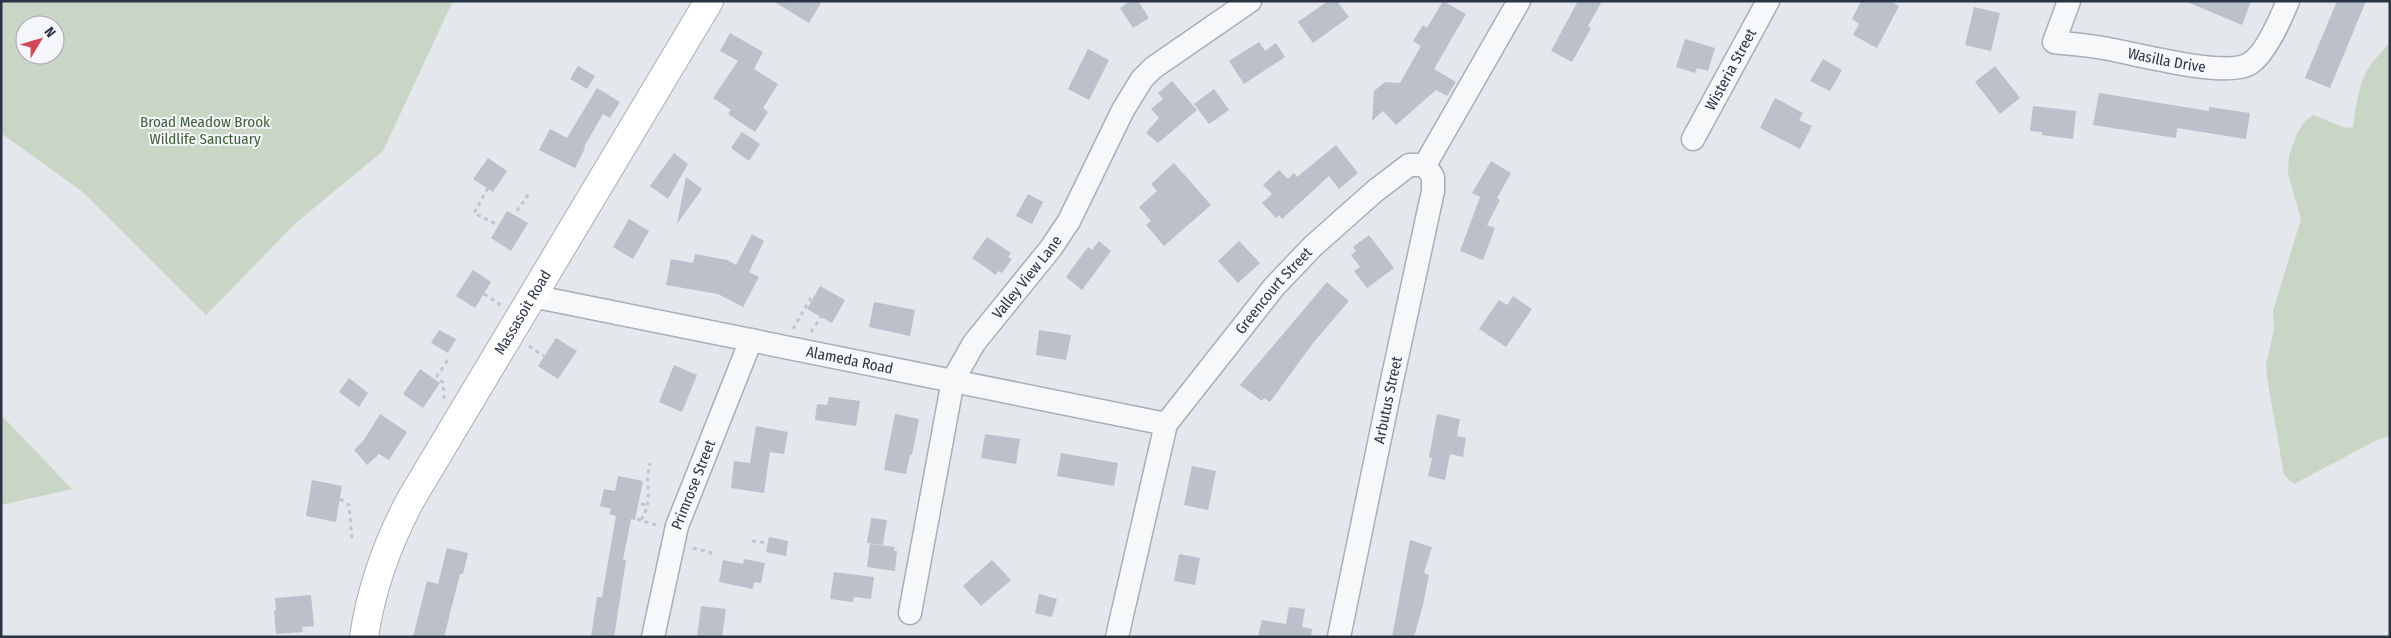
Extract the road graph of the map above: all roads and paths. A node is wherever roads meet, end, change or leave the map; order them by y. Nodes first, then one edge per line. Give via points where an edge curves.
1 (710, 1) edge
2 (1250, 1) edge
3 (1519, 1) edge
4 (1768, 1) edge
5 (2069, 1) edge
6 (2288, 1) edge
7 (1693, 138) dead end
8 (1425, 165) junction
9 (488, 188) dead end
10 (530, 192) dead end
11 (517, 212) dead end
12 (498, 225) dead end
13 (813, 294) dead end
14 (532, 296) junction
15 (751, 340) junction
16 (782, 346) junction
17 (449, 358) dead end
18 (953, 380) junction
19 (444, 399) dead end
20 (1166, 424) junction
21 (650, 463) dead end
22 (340, 499) dead end
23 (642, 504) dead end
24 (649, 505) junction
25 (641, 520) dead end
26 (352, 539) dead end
27 (752, 541) dead end
28 (768, 543) dead end
29 (695, 549) dead end
30 (715, 554) dead end
31 (910, 613) dead end
32 (364, 637) edge
33 (653, 637) edge
34 (1117, 637) edge
35 (1339, 637) edge

1 - 14 main road, Massasoit Road
2 - 18 street, Valley View Lane via 1142,78 1110,134 1069,221 974,343
3 - 8 street
4 - 7 street, Wisteria Street
5 - 6 street, Wasilla Drive via 2054,42 2179,63 2235,68 2248,65 2255,59 2281,19
8 - 20 street, Greencourt Street via 1410,165 1313,246 1274,287
8 - 35 street, Arbutus Street via 1433,177 1433,191
9 - 12 path via 474,213
10 - 11 path
13 - 16 path
14 - 15 street, Alameda Road
14 - 32 main road, Massasoit Road via 401,517 373,591
15 - 16 street, Alameda Road
15 - 33 street, Primrose Street via 677,526
16 - 18 street, Alameda Road
17 - 19 path via 437,376 443,383
18 - 20 street, Alameda Road
18 - 31 street, Valley View Lane
20 - 34 street, Greencourt Street
21 - 24 path
22 - 26 path via 349,505
23 - 24 path
24 - 25 path
27 - 28 path
29 - 30 path

